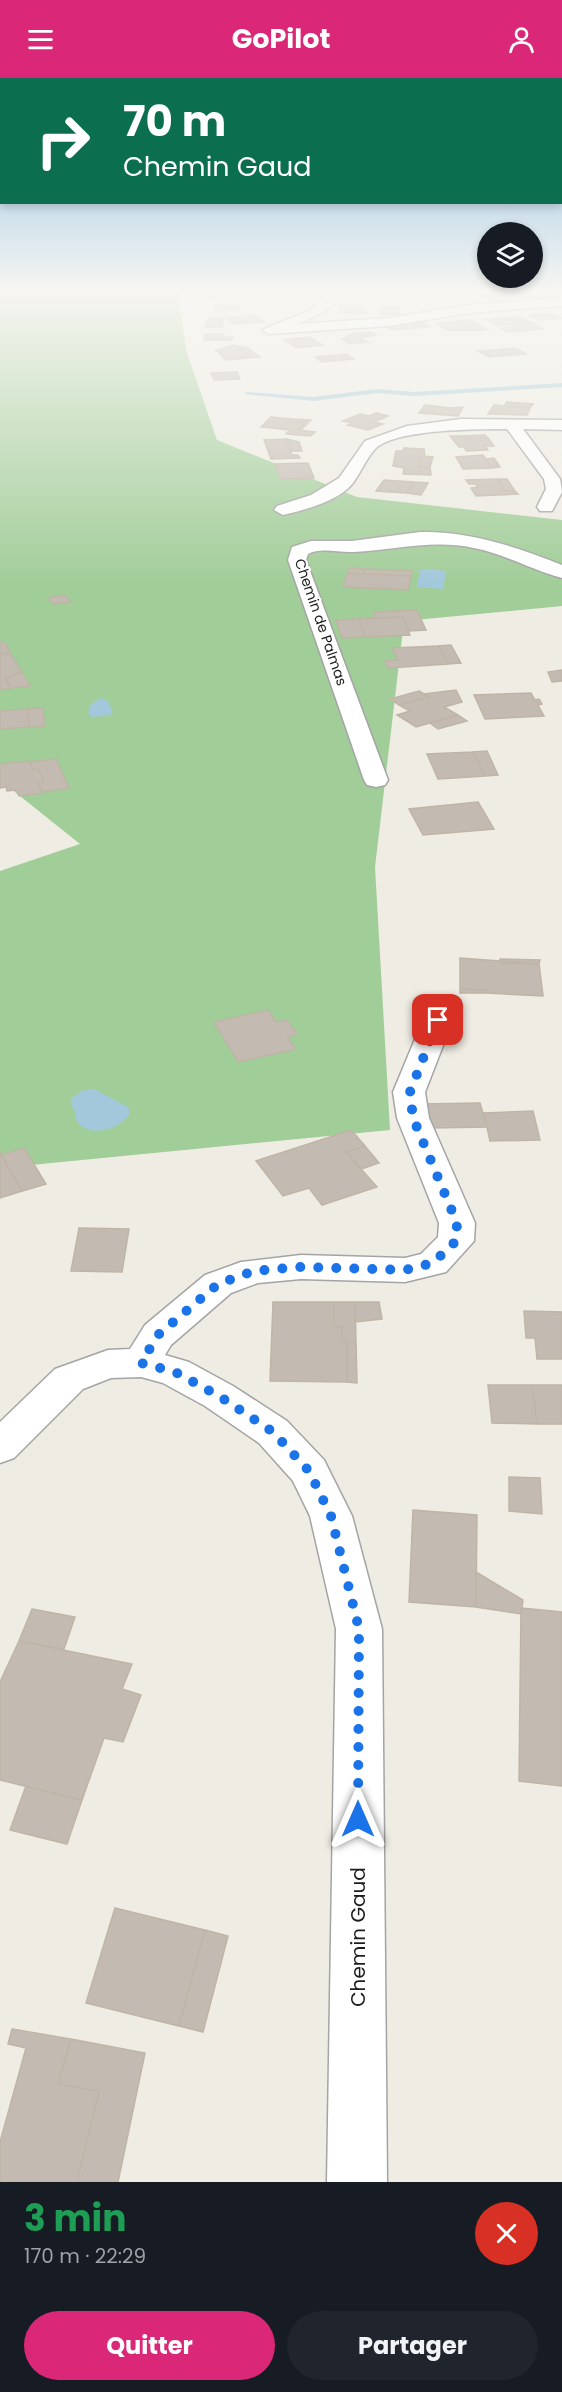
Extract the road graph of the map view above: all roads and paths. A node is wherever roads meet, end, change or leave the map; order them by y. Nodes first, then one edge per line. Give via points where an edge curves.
1 (512, 424) junction
2 (562, 425) edge
3 (546, 507) dead end
4 (283, 510) dead end
5 (562, 572) edge
6 (376, 780) dead end
7 (438, 1020) dead end
8 (141, 1363) junction
9 (0, 1447) edge
10 (357, 2182) edge

1 - 2 street
1 - 3 street via 552,479 555,489
1 - 4 street via 461,424 407,431 371,444 345,482 317,499
5 - 6 street, Chemin de Palmas via 491,546 443,537 350,547 310,545 299,551 297,560
7 - 8 street via 410,1092 413,1118 457,1223 456,1241 433,1263 405,1270 301,1267 254,1271 218,1284 158,1335
8 - 9 street, Chemin Gaud via 108,1364 69,1378
8 - 10 street, Chemin Gaud via 175,1372 273,1432 309,1471 331,1516 359,1629

